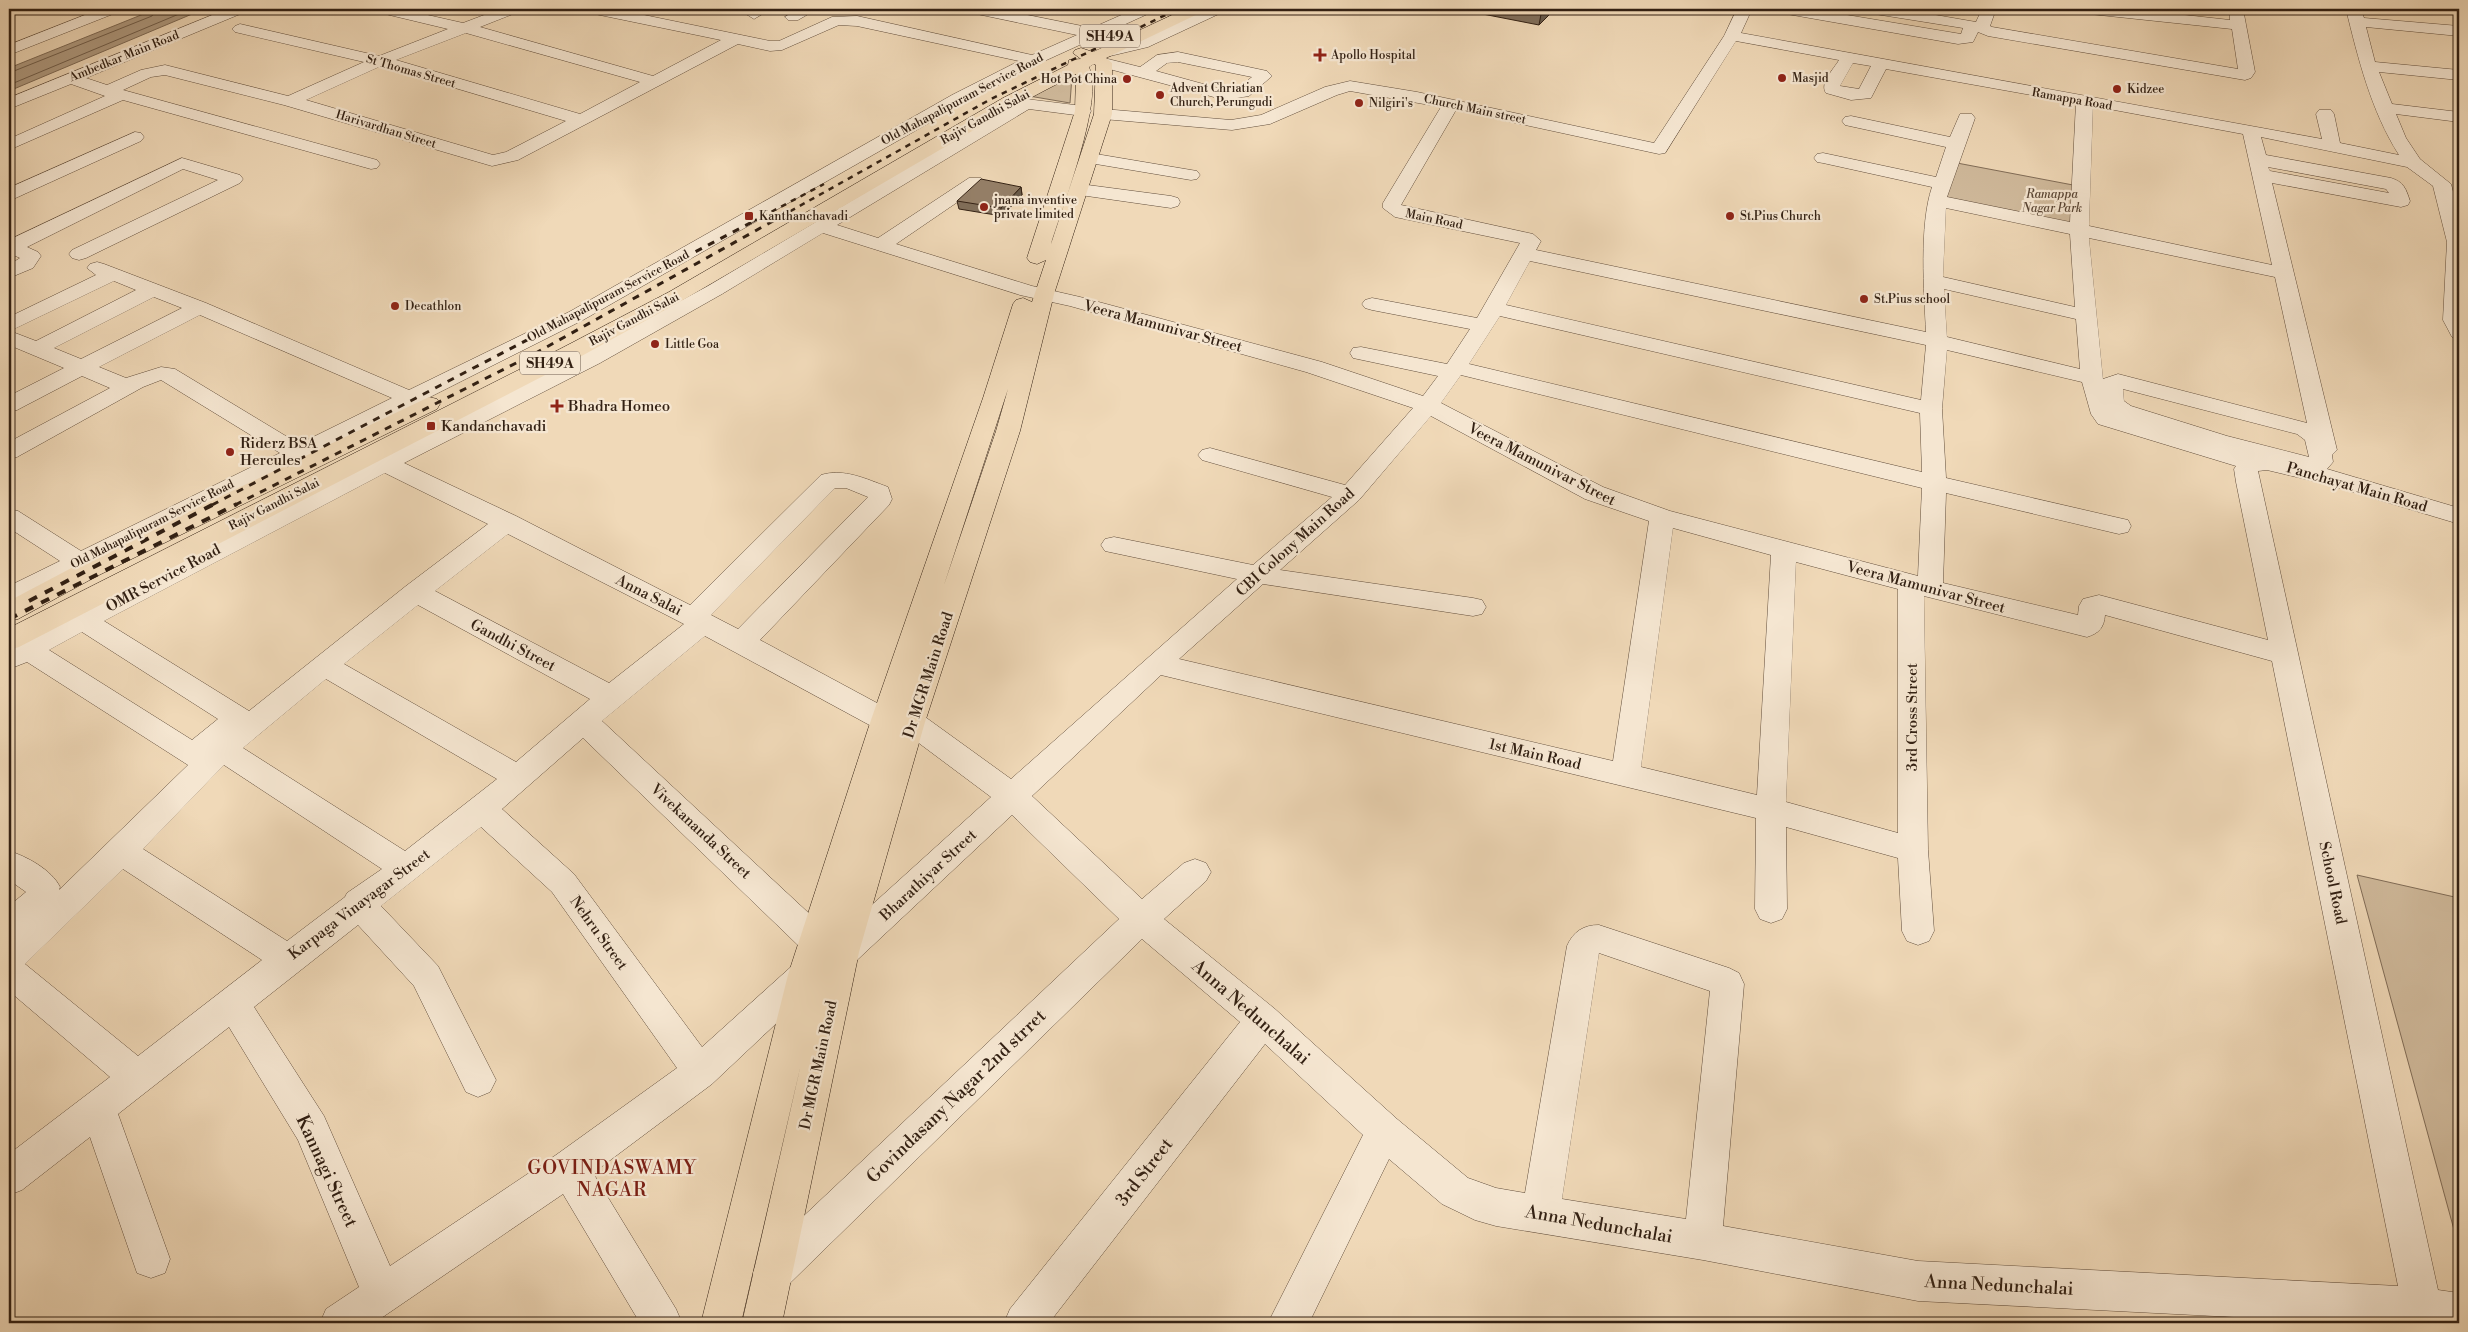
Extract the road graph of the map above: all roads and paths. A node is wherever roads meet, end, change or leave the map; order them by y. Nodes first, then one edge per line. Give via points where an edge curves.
1 (113, 9) edge
2 (240, 9) edge
3 (382, 9) edge
4 (512, 9) edge
5 (595, 9) edge
6 (809, 9) edge
7 (854, 9) edge
8 (978, 9) edge
9 (1045, 9) edge
10 (1147, 9) edge
11 (1167, 9) edge
12 (1198, 9) edge
13 (1218, 9) edge
14 (1744, 9) edge
15 (1786, 9) edge
16 (1876, 9) edge
17 (1989, 9) edge
18 (2090, 9) edge
19 (2236, 9) edge
20 (1834, 13) edge
21 (1904, 13) junction
22 (2355, 16) edge
23 (793, 17) dead end
24 (1026, 19) junction
25 (837, 20) junction
26 (2238, 26) junction
27 (465, 28) junction
28 (240, 29) dead end
29 (1900, 29) junction
30 (2459, 31) edge
31 (1092, 33) junction
32 (1732, 36) junction
33 (737, 38) junction
34 (9, 50) edge
35 (1848, 57) junction
36 (1087, 58) junction
37 (1034, 60) junction
38 (380, 61) junction
39 (1881, 63) junction
40 (2368, 66) junction
41 (1144, 74) junction
42 (2459, 75) edge
43 (70, 79) junction
44 (654, 81) junction
45 (113, 93) junction
46 (290, 101) junction
47 (2085, 101) junction
48 (1018, 103) junction
49 (9, 104) edge
50 (1451, 104) junction
51 (2385, 108) junction
52 (1093, 112) junction
53 (2325, 114) dead end
54 (2459, 117) edge
55 (1966, 118) dead end
56 (579, 119) junction
57 (1851, 121) dead end
58 (2250, 130) junction
59 (135, 137) dead end
60 (1956, 144) junction
61 (9, 145) edge
62 (2332, 146) junction
63 (1090, 158) junction
64 (1823, 158) dead end
65 (2412, 163) junction
66 (371, 164) dead end
67 (2259, 167) junction
68 (1191, 176) dead end
69 (975, 182) edge
70 (2450, 186) edge
71 (1080, 190) junction
72 (1940, 192) junction
73 (9, 195) edge
74 (1171, 202) dead end
75 (819, 226) junction
76 (2079, 230) junction
77 (10, 246) edge
78 (879, 246) junction
79 (1527, 250) junction
80 (79, 254) dead end
81 (9, 272) edge
82 (2283, 273) junction
83 (1933, 281) junction
84 (153, 289) junction
85 (1036, 292) junction
86 (1372, 304) dead end
87 (199, 307) junction
88 (2085, 315) junction
89 (1489, 317) junction
90 (9, 325) edge
91 (2457, 325) edge
92 (9, 336) edge
93 (1937, 341) junction
94 (36, 349) junction
95 (1361, 353) dead end
96 (82, 367) junction
97 (1454, 369) junction
98 (2092, 378) junction
99 (135, 383) junction
100 (419, 402) junction
101 (9, 405) edge
102 (1428, 405) junction
103 (1931, 409) junction
104 (9, 452) edge
105 (2238, 454) junction
106 (1210, 455) dead end
107 (304, 457) junction
108 (380, 459) junction
109 (2331, 478) junction
110 (1934, 483) junction
111 (1350, 494) junction
112 (2459, 516) edge
113 (9, 517) edge
114 (1662, 517) junction
115 (507, 522) junction
116 (2119, 526) dead end
117 (1114, 545) dead end
118 (1784, 549) junction
119 (78, 561) junction
120 (1259, 575) junction
121 (1921, 586) junction
122 (416, 592) junction
123 (9, 597) edge
124 (1473, 607) dead end
125 (698, 620) junction
126 (84, 621) junction
127 (14, 640) edge
128 (742, 642) junction
129 (2284, 654) junction
130 (1156, 664) junction
131 (324, 665) junction
132 (611, 697) junction
133 (898, 721) junction
134 (585, 722) junction
135 (222, 749) junction
136 (1625, 776) junction
137 (518, 778) junction
138 (1012, 796) junction
139 (482, 808) junction
140 (1771, 810) junction
141 (1913, 850) junction
142 (121, 851) junction
143 (9, 864) edge
144 (406, 868) junction
145 (1195, 872) dead end
146 (358, 903) junction
147 (1771, 909) dead end
148 (1141, 919) junction
149 (9, 925) edge
150 (1918, 931) dead end
151 (830, 947) junction
152 (9, 958) edge
153 (287, 959) junction
154 (9, 971) edge
155 (805, 975) junction
156 (232, 1002) junction
157 (1263, 1020) junction
158 (700, 1072) junction
159 (137, 1078) junction
160 (478, 1080) dead end
161 (98, 1109) junction
162 (1384, 1131) junction
163 (570, 1168) junction
164 (9, 1177) edge
165 (1541, 1213) junction
166 (1703, 1242) junction
167 (151, 1259) dead end
168 (772, 1273) junction
169 (382, 1294) junction
170 (2422, 1307) junction
171 (2459, 1313) edge
172 (340, 1323) edge
173 (662, 1323) edge
174 (721, 1323) edge
175 (762, 1323) edge
176 (1024, 1323) edge
177 (1288, 1323) edge

1 - 34 street
2 - 43 street, Ambedkar Main Road
3 - 27 street
4 - 27 street
5 - 33 street
6 - 23 street
7 - 25 street
8 - 24 street
9 - 24 street
10 - 31 street, Old Mahapalipuram Service Road
11 - 36 main road, Rajiv Gandhi Salai / SH49A
12 - 36 main road, Rajiv Gandhi Salai / SH49A
13 - 36 street via 1142,44
14 - 32 street
15 - 20 street
16 - 21 street
17 - 26 street via 1982,28 1988,31 2245,75
18 - 26 street
19 - 26 street
20 - 29 street
21 - 29 street
21 - 29 street via 1972,26 1964,40
22 - 30 street
22 - 40 street
24 - 31 street
25 - 33 street via 782,44 766,45
25 - 37 street via 857,21
27 - 38 street
27 - 44 street
28 - 38 street, St Thomas Street
31 - 37 street, Old Mahapalipuram Service Road
32 - 35 street, Ramappa Road
32 - 50 street, Church Main street via 1659,149
33 - 44 street, Harivardhan Street
35 - 39 street, Ramappa Road
35 - 39 street via 1832,89 1851,95 1865,94
36 - 41 street
36 - 48 main road, Rajiv Gandhi Salai / SH49A
36 - 52 main road, Dr MGR Main Road
36 - 52 main road, Dr MGR Main Road via 1085,75
36 - 100 main road, Rajiv Gandhi Salai / SH49A via 1027,74 620,307
37 - 100 street, Old Mahapalipuram Service Road via 958,99
38 - 46 street
38 - 56 street, St Thomas Street
39 - 47 street, Ramappa Road
40 - 42 street
40 - 51 street
41 - 41 street via 1225,95 1243,92 1264,76 1178,57 1163,58
43 - 45 street
43 - 49 street, Ambedkar Main Road
44 - 56 street, Harivardhan Street
45 - 46 street, Harivardhan Street via 147,73 165,70
45 - 61 street, Harivardhan Street
45 - 66 street
46 - 56 street, Harivardhan Street via 492,161 506,159
47 - 58 street, Ramappa Road
47 - 76 street
48 - 52 street, Church Main street
48 - 75 street, OMR Service Road
48 - 108 main road, Rajiv Gandhi Salai / SH49A
50 - 52 street, Church Main street via 1350,86 1331,90 1264,120 1232,125
50 - 79 street, Main Road via 1392,208 1402,213 1526,238 1531,241
51 - 54 street
51 - 65 street via 2396,138
52 - 63 main road, Dr MGR Main Road
52 - 85 main road, Dr MGR Main Road
53 - 62 street
55 - 60 street, 3rd Cross Street
57 - 60 street
58 - 62 street, Ramappa Road
58 - 67 street
59 - 73 street
60 - 72 street, 3rd Cross Street
62 - 65 street, Ramappa Road
63 - 68 street
63 - 71 main road, Dr MGR Main Road
64 - 72 street
65 - 70 street
67 - 67 street via 2401,200 2391,184
67 - 82 street
69 - 78 street
70 - 91 street via 2457,242
71 - 74 street
71 - 85 main road, Dr MGR Main Road
72 - 76 street
72 - 83 street, 3rd Cross Street
75 - 78 street, Veera Mamunivar Street
75 - 108 street, OMR Service Road via 715,290 592,358
76 - 82 street
76 - 88 street
77 - 80 street via 182,163 234,179
77 - 81 street via 31,258
78 - 85 street, Veera Mamunivar Street
79 - 89 street, CBI Colony Main Road
79 - 93 street
82 - 109 street
83 - 88 street
83 - 93 street, 3rd Cross Street
84 - 87 street
84 - 90 street via 105,271
84 - 94 street
85 - 102 street, Veera Mamunivar Street via 1314,367
85 - 133 main road, Dr MGR Main Road via 1008,431
86 - 89 street
87 - 96 street
87 - 100 street
88 - 98 street
89 - 97 street, CBI Colony Main Road
89 - 103 street
92 - 94 street
93 - 98 street
93 - 103 street, 3rd Cross Street
94 - 96 street
95 - 97 street
96 - 99 street via 120,384
96 - 101 street
97 - 102 street, CBI Colony Main Road
97 - 110 street
98 - 105 street via 2106,419
99 - 104 street
99 - 107 street via 155,374 167,374
100 - 107 main road, Rajiv Gandhi Salai / SH49A
102 - 111 street, CBI Colony Main Road
102 - 114 street, Veera Mamunivar Street via 1594,493
103 - 110 street, 3rd Cross Street
105 - 105 street via 2123,411 2113,405 2112,382 2141,386 2305,429 2318,439 2321,462 2318,466
105 - 109 street, Panchayat Main Road
105 - 129 street, School Road via 2246,469
106 - 111 street
107 - 119 street, Old Mahapalipuram Service Road
107 - 127 main road, Rajiv Gandhi Salai / SH49A via 88,570
108 - 115 street, Anna Salai
108 - 126 street, OMR Service Road
108 - 127 main road, Rajiv Gandhi Salai / SH49A
109 - 112 street, Panchayat Main Road
110 - 116 street
110 - 121 street, 3rd Cross Street
111 - 120 street, CBI Colony Main Road
113 - 119 street
114 - 118 street, Veera Mamunivar Street
114 - 136 street
115 - 122 street
115 - 125 street, Anna Salai
117 - 120 street
118 - 121 street, Veera Mamunivar Street
118 - 140 street
119 - 123 street, Old Mahapalipuram Service Road
120 - 124 street
120 - 130 street, CBI Colony Main Road
121 - 129 street, Veera Mamunivar Street via 2088,627 2092,606 2099,604
121 - 141 street, 3rd Cross Street
122 - 131 street
122 - 132 street, Gandhi Street
125 - 128 street, Anna Salai
125 - 128 street, Karpaga Vinayagar Street via 829,480 849,481 879,493 880,499
125 - 132 street, Karpaga Vinayagar Street
126 - 127 street, OMR Service Road
126 - 127 street via 239,718 193,755
128 - 133 street, Anna Salai
129 - 170 street, School Road
130 - 136 street, 1st Main Road
130 - 138 street, CBI Colony Main Road
131 - 135 street
131 - 137 street
132 - 134 street, Karpaga Vinayagar Street
133 - 138 street, Anna Nedunchalai
133 - 151 main road, Dr MGR Main Road
134 - 137 street, Karpaga Vinayagar Street
134 - 151 street, Vivekananda Street
135 - 142 street
135 - 144 street
136 - 140 street, 1st Main Road
137 - 139 street, Karpaga Vinayagar Street
138 - 148 street, Anna Nedunchalai
138 - 151 street, Bharathiyar Street
139 - 144 street, Karpaga Vinayagar Street
139 - 158 street, Nehru Street via 563,884
140 - 141 street, 1st Main Road
140 - 147 street
141 - 150 street, 3rd Cross Street
142 - 152 street
142 - 153 street
143 - 149 street via 44,887 40,899
144 - 146 street, Karpaga Vinayagar Street
145 - 148 street, Govindasany Nagar 2nd strret
146 - 153 street, Karpaga Vinayagar Street
146 - 160 street via 426,976
148 - 157 street, Anna Nedunchalai
148 - 168 street, Govindasany Nagar 2nd strret
151 - 155 main road, Dr MGR Main Road
151 - 168 main road, Dr MGR Main Road
153 - 156 street, Karpaga Vinayagar Street
154 - 159 street
155 - 158 street
155 - 174 main road, Dr MGR Main Road
156 - 159 street, Karpaga Vinayagar Street
156 - 169 street, Kannagi Street via 311,1128
157 - 162 street, Anna Nedunchalai
157 - 176 street, 3rd Street
158 - 163 street
159 - 161 street, Karpaga Vinayagar Street
161 - 164 street, Karpaga Vinayagar Street
161 - 167 street
162 - 165 street, Anna Nedunchalai via 1455,1191 1496,1207
162 - 177 street
163 - 169 street
163 - 173 street
165 - 166 street, Anna Nedunchalai
165 - 166 street via 1583,946 1592,939 1600,939 1727,984
166 - 170 street, Anna Nedunchalai via 1918,1281
168 - 175 main road, Dr MGR Main Road
169 - 172 street
170 - 171 street, Anna Nedunchalai

